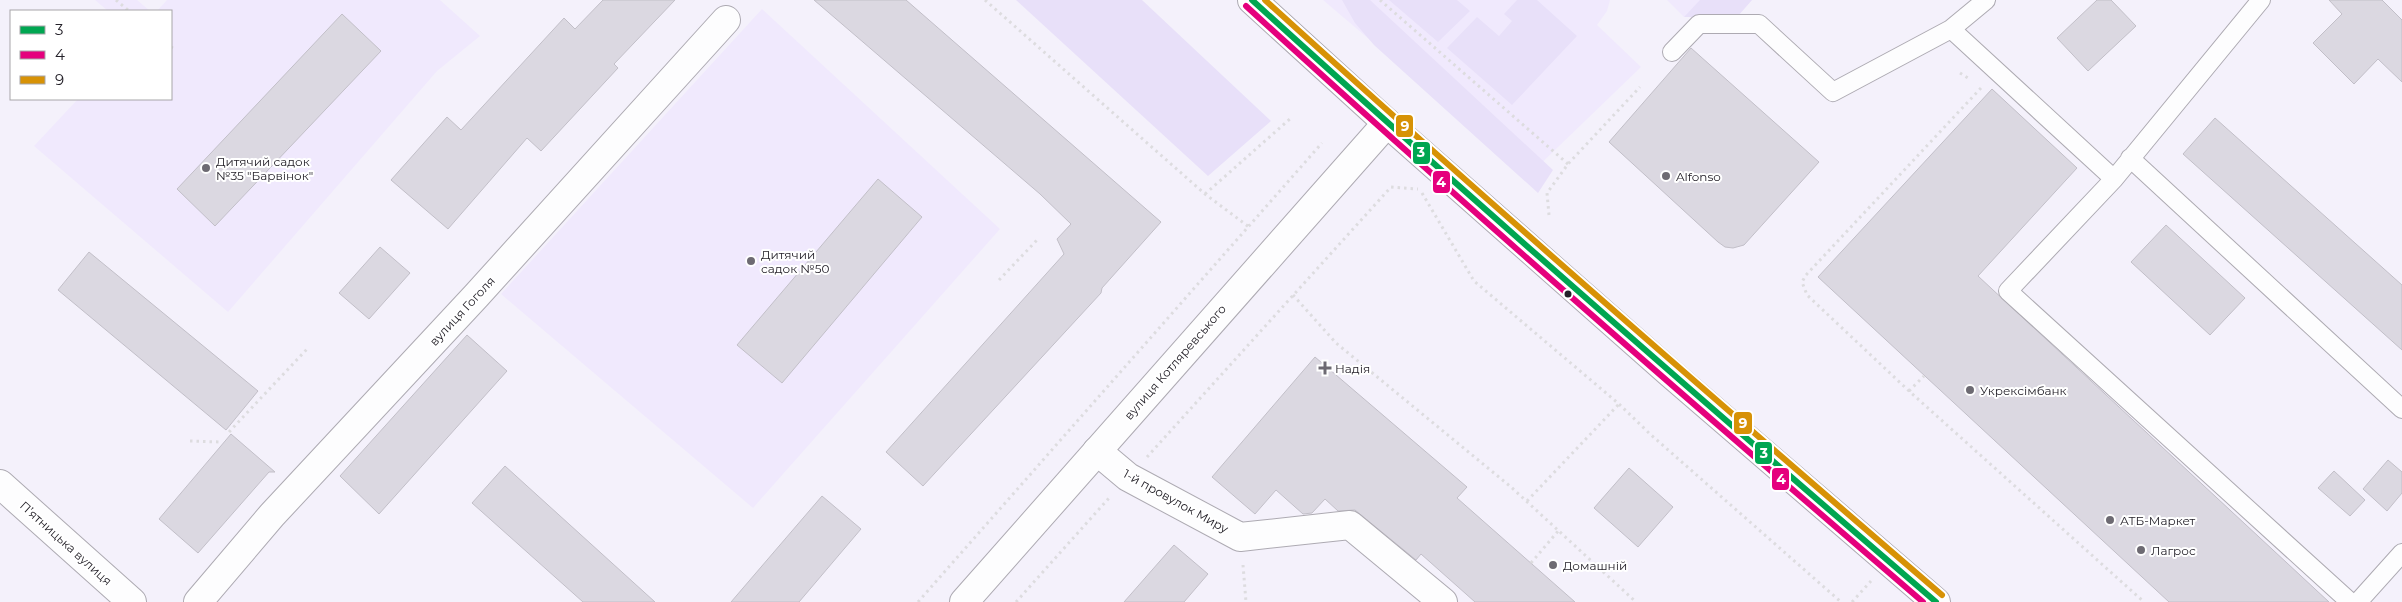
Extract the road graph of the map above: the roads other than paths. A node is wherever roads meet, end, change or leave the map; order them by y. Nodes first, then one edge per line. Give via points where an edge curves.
1 (1252, 0) edge
2 (1986, 0) edge
3 (2261, 0) edge
4 (726, 20) dead end
5 (1951, 29) junction
6 (1672, 52) dead end
7 (1387, 123) junction
8 (2130, 158) junction
9 (2114, 179) junction
10 (2402, 409) edge
11 (1096, 451) junction
12 (0, 484) edge
13 (2402, 553) edge
14 (132, 602) edge
15 (198, 602) edge
16 (964, 602) edge
17 (1443, 602) edge
18 (1936, 602) edge
19 (2350, 602) edge
20 (2358, 602) edge

1 - 7 street
2 - 5 lane
3 - 8 lane
4 - 15 street, вулиця Гоголя via 272,515
5 - 6 lane via 1832,92 1759,24 1699,24
5 - 9 lane
7 - 11 street, вулиця Котляревського
7 - 18 street
8 - 9 lane
8 - 10 lane
9 - 19 lane via 2008,291
11 - 16 street, вулиця Котляревського
11 - 17 street, 1-й провулок Миру via 1128,477 1240,537 1350,525
12 - 14 street, Пʼятницька вулиця
13 - 20 lane

